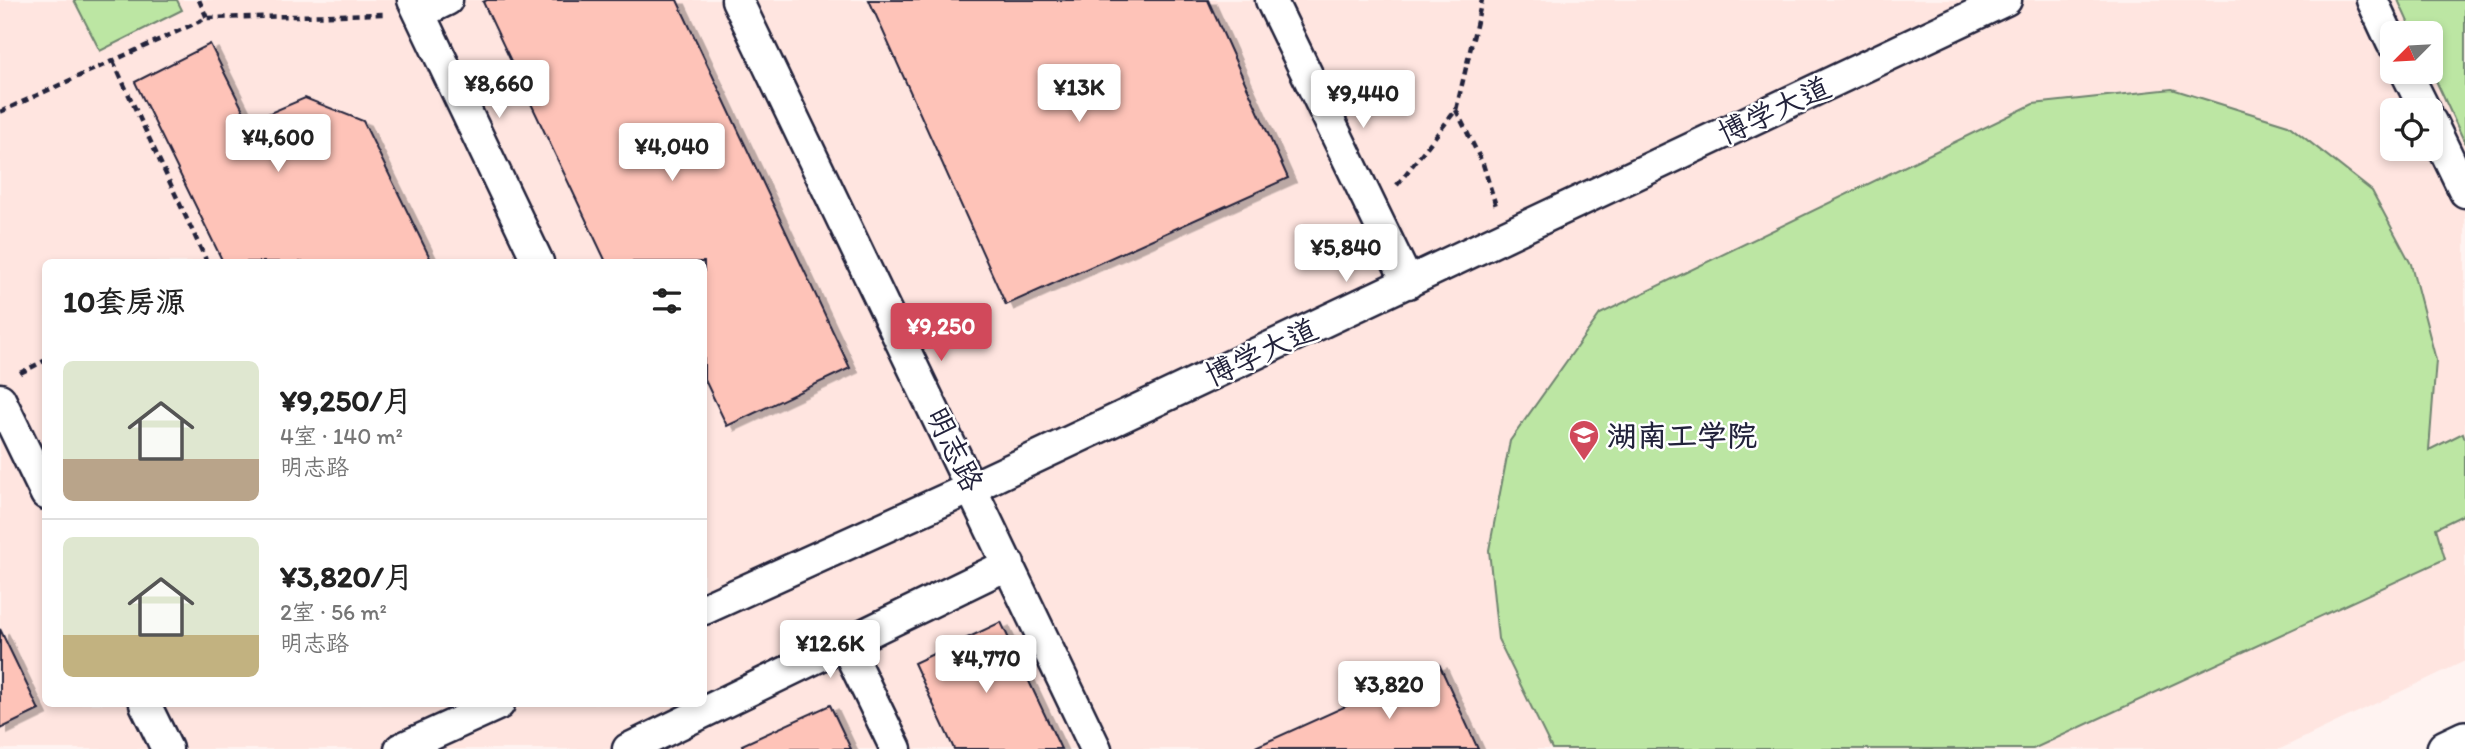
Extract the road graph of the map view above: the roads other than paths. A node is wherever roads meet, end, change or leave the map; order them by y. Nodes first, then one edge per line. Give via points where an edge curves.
1 (447, 0) edge
2 (737, 0) edge
3 (1271, 0) edge
4 (2006, 0) edge
5 (2372, 0) edge
6 (417, 7) edge
7 (2382, 21) edge
8 (2443, 147) edge
9 (2465, 192) edge
10 (537, 259) edge
11 (1408, 283) junction
12 (6, 388) edge
13 (42, 483) edge
14 (973, 486) junction
15 (1009, 564) junction
16 (707, 608) edge
17 (845, 644) junction
18 (146, 707) edge
19 (492, 707) edge
20 (670, 740) edge
21 (2465, 740) edge
22 (167, 749) edge
23 (400, 749) edge
24 (628, 749) edge
25 (896, 749) edge
26 (1096, 749) edge
27 (2446, 749) edge

1 - 6 street
2 - 14 street, 明志路
3 - 11 street
4 - 11 street, 博学大道
5 - 7 street
6 - 10 street
8 - 9 street
11 - 14 street, 博学大道
12 - 13 street
14 - 15 street, 明志路
14 - 16 street, 博学大道
15 - 17 street
15 - 26 street, 明志路
17 - 20 street
17 - 25 street
18 - 22 street
19 - 23 street
20 - 24 street
21 - 27 street

